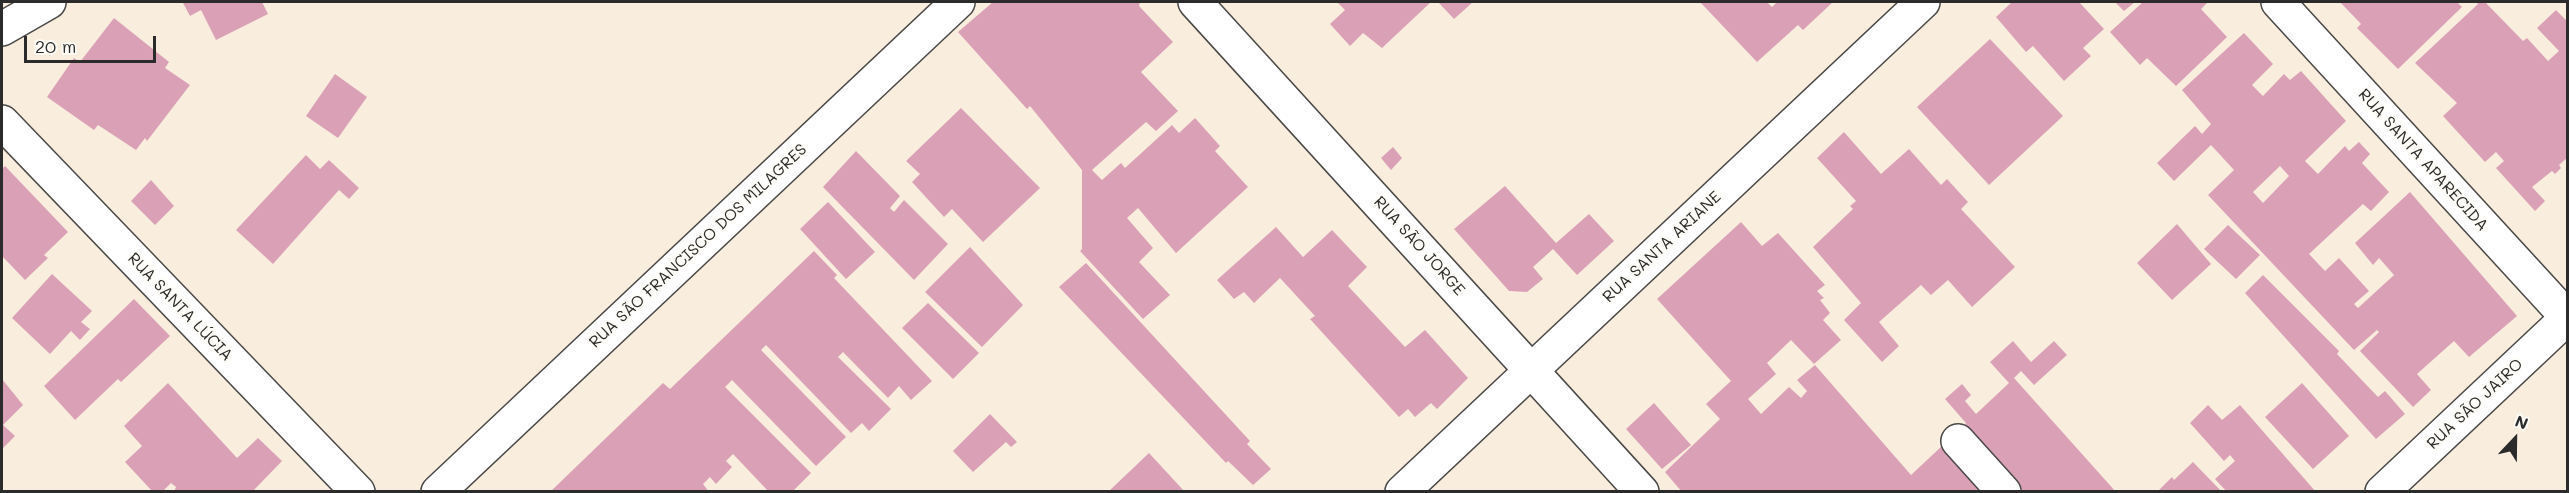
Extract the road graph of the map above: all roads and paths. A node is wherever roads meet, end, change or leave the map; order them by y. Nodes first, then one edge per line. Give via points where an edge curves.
1 (49, 2) edge
2 (958, 2) edge
3 (1196, 2) edge
4 (1923, 2) edge
5 (2278, 2) edge
6 (2, 29) edge
7 (2, 122) edge
8 (2567, 318) edge
9 (1531, 370) junction
10 (1958, 441) dead end
11 (358, 492) edge
12 (438, 492) edge
13 (1402, 492) edge
14 (1642, 492) edge
15 (2004, 492) edge
16 (2382, 492) edge

1 - 6 street
2 - 12 street, RUA SÃO FRANCISCO DOS MILAGRES
3 - 9 street, RUA SÃO JORGE
4 - 9 street, RUA SANTA ARIANE
5 - 8 street, RUA SANTA APARECIDA
7 - 11 street, RUA SANTA LÚCIA
8 - 16 street, RUA SÃO JAIRO
9 - 13 street, RUA SANTA ARIANE
9 - 14 street, RUA SÃO JORGE
10 - 15 street

